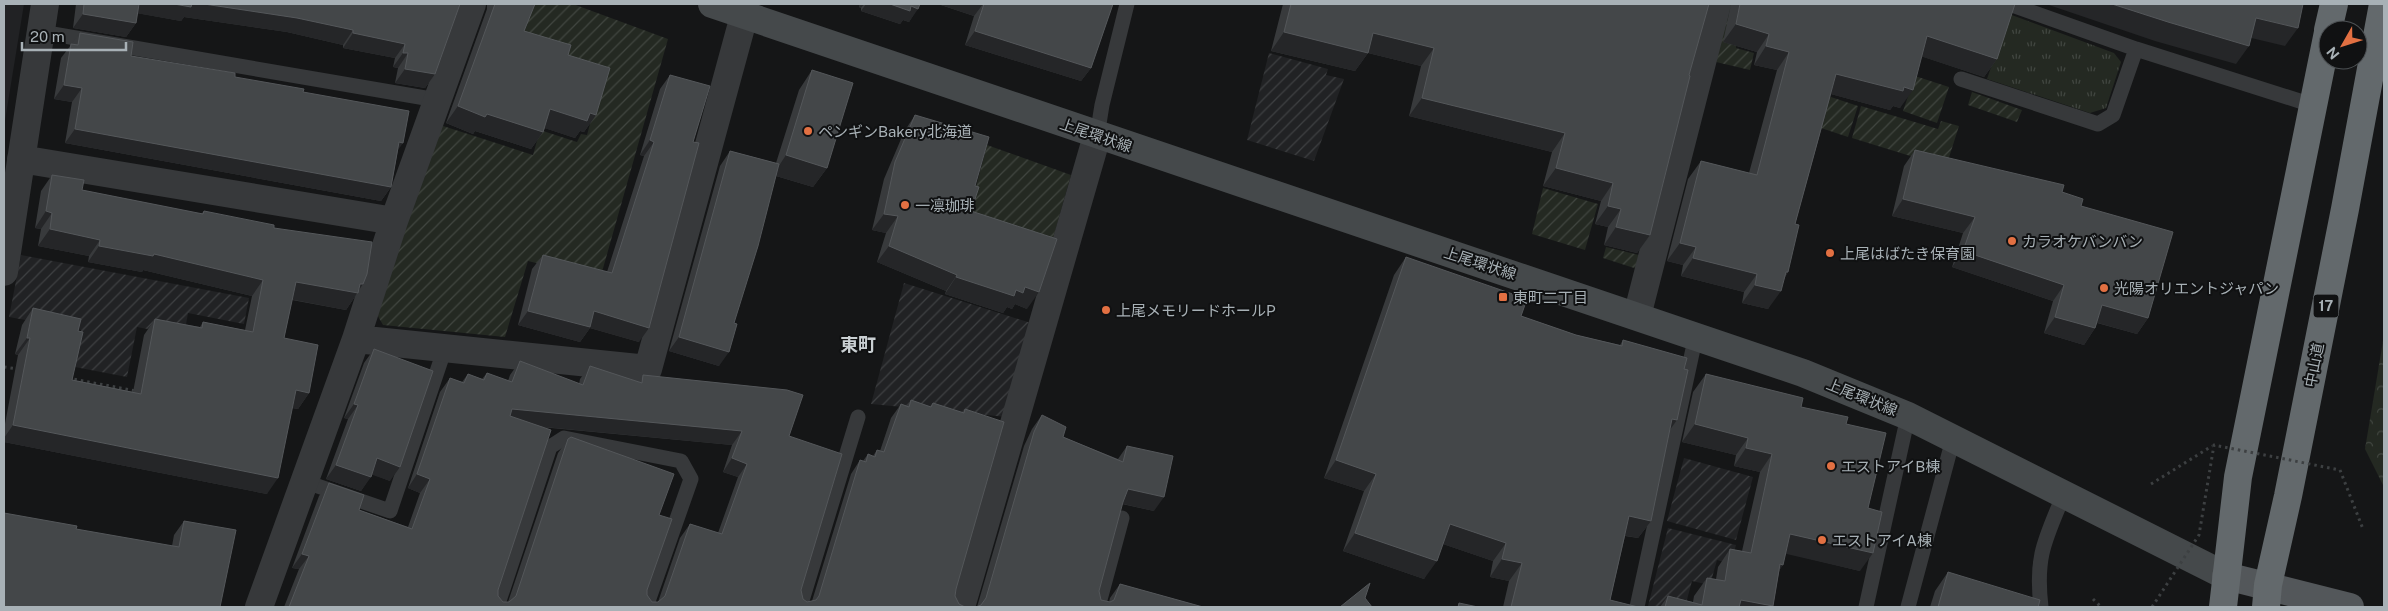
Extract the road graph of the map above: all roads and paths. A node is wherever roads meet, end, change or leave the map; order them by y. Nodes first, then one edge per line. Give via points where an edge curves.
1 (46, 4) edge
2 (472, 4) edge
3 (712, 4) edge
4 (1127, 4) edge
5 (1716, 4) edge
6 (2009, 4) edge
7 (2334, 4) edge
8 (2383, 4) edge
9 (755, 13) edge
10 (2330, 20) edge
11 (41, 32) junction
12 (2136, 49) junction
13 (2320, 70) edge
14 (1961, 80) dead end
15 (437, 100) junction
16 (2312, 105) junction
17 (1097, 136) junction
18 (21, 159) junction
19 (394, 221) junction
20 (4, 272) edge
21 (1637, 316) junction
22 (1696, 335) junction
23 (356, 339) junction
24 (445, 348) junction
25 (4, 367) edge
26 (20, 370) dead end
27 (67, 378) edge
28 (144, 392) edge
29 (1908, 416) junction
30 (858, 417) dead end
31 (1953, 439) junction
32 (2214, 445) junction
33 (306, 482) junction
34 (2151, 484) dead end
35 (2064, 494) junction
36 (1122, 518) edge
37 (2363, 529) dead end
38 (2226, 576) junction
39 (2267, 596) edge
40 (2093, 598) dead end
41 (259, 607) edge
42 (497, 607) edge
43 (646, 607) edge
44 (800, 607) edge
45 (961, 607) edge
46 (1098, 607) edge
47 (1637, 607) edge
48 (1866, 607) edge
49 (1908, 607) edge
50 (2041, 607) edge
51 (2101, 607) edge
52 (2152, 607) edge
53 (2223, 607) edge
54 (2350, 607) edge

1 - 11 street
2 - 15 street
3 - 9 main road, 上尾環状線
4 - 17 lane
5 - 21 street
6 - 12 lane
7 - 10 highway
8 - 39 highway, 中山道 / 17
9 - 17 main road, 上尾環状線
9 - 24 street via 648,369
11 - 15 lane
11 - 18 street
12 - 14 lane via 2113,115 2098,124
12 - 16 lane
13 - 16 highway
15 - 19 street
16 - 38 highway via 2238,477
17 - 21 main road, 上尾環状線
17 - 45 street
18 - 19 street
18 - 20 street
19 - 23 street
21 - 22 main road, 上尾環状線
22 - 29 main road, 上尾環状線 via 1803,373
22 - 47 lane
23 - 24 street
23 - 33 street
24 - 33 lane via 390,511
25 - 26 path
27 - 28 path
29 - 31 main road, 上尾環状線
29 - 48 lane
30 - 44 lane
31 - 35 main road, 上尾環状線
31 - 49 lane
32 - 34 path
32 - 37 path, bridge via 2340,470
32 - 52 path, bridge via 2199,535
33 - 41 street
35 - 38 main road, 上尾環状線
35 - 50 lane via 2041,548 2037,578
36 - 46 lane
38 - 39 main road
38 - 53 highway
39 - 54 main road
40 - 51 path
42 - 43 lane via 550,447 564,438 681,461 691,479

